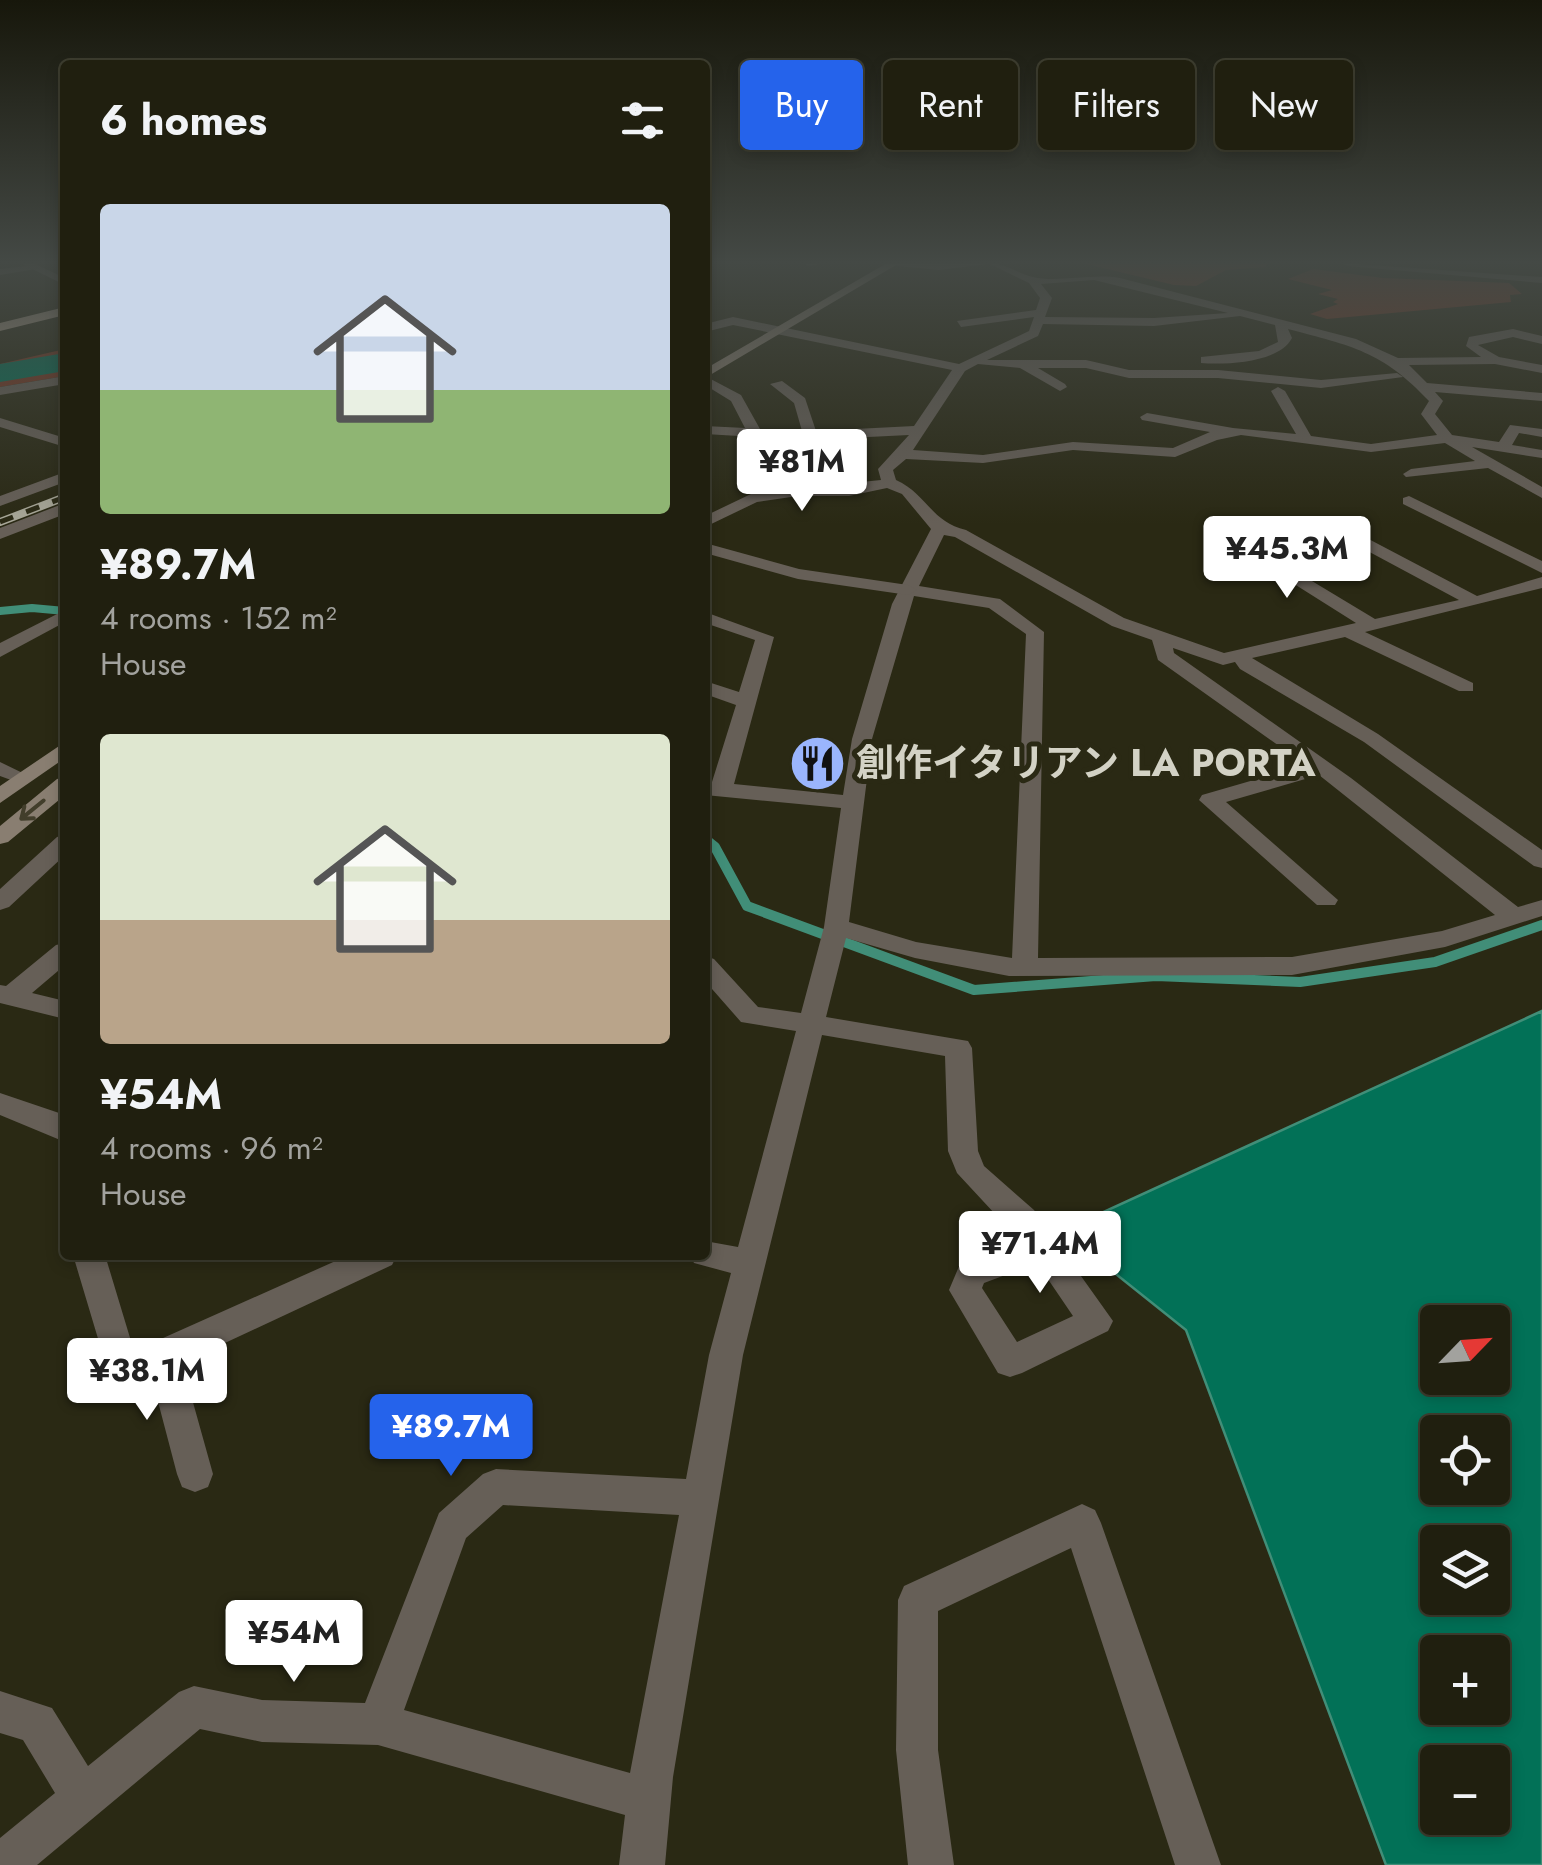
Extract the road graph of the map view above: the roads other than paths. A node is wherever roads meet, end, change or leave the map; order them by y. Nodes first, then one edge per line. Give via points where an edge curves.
1 (750, 350) edge
2 (889, 350) edge
3 (998, 350) edge
4 (1269, 350) edge
5 (1369, 350) edge
6 (1479, 350) edge
7 (1257, 355) junction
8 (1495, 360) junction
9 (1394, 362) junction
10 (1023, 364) junction
11 (967, 365) junction
12 (1100, 367) junction
13 (1542, 369) edge
14 (1323, 370) dead end
15 (710, 374) edge
16 (1397, 377) dead end
17 (710, 379) edge
18 (60, 381) edge
19 (778, 384) dead end
20 (1060, 386) dead end
21 (1424, 388) junction
22 (1140, 390) dead end
23 (1278, 390) junction
24 (0, 391) edge
25 (1225, 391) dead end
26 (1341, 398) dead end
27 (1542, 398) edge
28 (1147, 417) dead end
29 (0, 422) edge
30 (710, 430) edge
31 (753, 430) junction
32 (920, 430) junction
33 (1232, 432) junction
34 (1542, 433) edge
35 (807, 436) junction
36 (1305, 437) junction
37 (1447, 438) junction
38 (60, 441) edge
39 (1472, 447) junction
40 (1503, 448) junction
41 (903, 454) junction
42 (1542, 454) edge
43 (1490, 463) junction
44 (1411, 474) dead end
45 (60, 479) edge
46 (889, 482) junction
47 (0, 486) edge
48 (1541, 492) edge
49 (20, 493) junction
50 (0, 501) edge
51 (1409, 501) dead end
52 (60, 510) edge
53 (710, 520) edge
54 (939, 529) junction
55 (0, 534) edge
56 (1227, 535) dead end
57 (1355, 538) dead end
58 (710, 549) edge
59 (1542, 568) edge
60 (1542, 582) edge
61 (908, 590) junction
62 (1475, 602) junction
63 (710, 618) edge
64 (60, 619) edge
65 (1373, 626) junction
66 (1347, 630) junction
67 (1161, 637) junction
68 (0, 651) edge
69 (1242, 657) junction
70 (1466, 687) dead end
71 (710, 689) edge
72 (747, 702) junction
73 (60, 751) edge
74 (1322, 766) junction
75 (0, 768) edge
76 (22, 778) junction
77 (60, 788) edge
78 (713, 789) edge
79 (0, 796) edge
80 (853, 802) junction
81 (0, 837) edge
82 (60, 847) edge
83 (1542, 861) edge
84 (1326, 900) dead end
85 (0, 902) edge
86 (1542, 908) edge
87 (1515, 918) junction
88 (834, 937) junction
89 (60, 955) edge
90 (1025, 966) junction
91 (710, 971) edge
92 (6, 995) edge
93 (60, 1009) edge
94 (812, 1022) junction
95 (0, 1104) edge
96 (60, 1125) edge
97 (1044, 1247) dead end
98 (710, 1255) edge
99 (90, 1260) edge
100 (370, 1260) edge
101 (749, 1263) junction
102 (163, 1355) junction
103 (195, 1474) dead end
104 (700, 1498) junction
105 (0, 1712) edge
106 (378, 1724) junction
107 (83, 1798) junction
108 (648, 1800) junction
109 (2, 1865) edge
110 (642, 1865) edge
111 (931, 1865) edge
112 (1198, 1865) edge

1 - 15 main road
2 - 11 street
3 - 11 street
4 - 7 street
5 - 9 street
6 - 8 street
7 - 12 street via 1104,361
7 - 14 street via 1286,367
8 - 9 street
8 - 13 street
9 - 21 street
10 - 11 street
10 - 12 street
10 - 20 street
11 - 32 street
12 - 16 street via 1321,384
12 - 22 street via 1125,388
17 - 31 street via 730,388
18 - 24 street
19 - 35 street via 800,401 811,428
21 - 27 street
21 - 37 street via 1436,400 1428,414
23 - 25 street
23 - 26 street
23 - 36 street
28 - 33 street
29 - 38 street
30 - 31 street
31 - 35 street
32 - 35 street
32 - 41 street
33 - 36 street
33 - 41 street via 1174,453 1073,446 983,459
34 - 40 street via 1516,428
36 - 37 street via 1372,448
37 - 39 street
39 - 40 street
39 - 43 street
40 - 42 street
41 - 46 street via 885,469
43 - 44 street
43 - 48 street
45 - 49 street
46 - 53 street via 753,498
46 - 54 street via 907,491
47 - 49 street
49 - 50 street
51 - 59 street
52 - 55 street
54 - 61 street
54 - 67 street via 960,533 1118,622
56 - 65 street
57 - 62 street
58 - 61 street via 798,574
60 - 62 street
61 - 80 street via 862,739
61 - 90 street via 994,603 1034,632
62 - 65 street
63 - 72 street via 766,637
64 - 68 street
65 - 66 street
66 - 69 street
66 - 70 street
67 - 69 street via 1222,658
67 - 74 street via 1165,656
69 - 83 street via 1372,738
71 - 72 street
72 - 78 street
73 - 76 main road
74 - 84 street via 1210,800
74 - 87 street
75 - 76 street
76 - 79 main road
77 -> 81 main road
78 - 80 street
80 - 88 street
82 - 85 street
86 - 87 street
87 - 90 street via 1445,940 1292,966
88 - 90 street
88 - 94 street
89 - 92 street
91 - 94 street via 750,1015
92 - 93 street
94 - 97 street via 958,1048 963,1151 972,1173 1023,1218
94 - 101 street
95 - 96 street
98 - 101 street
99 - 102 street via 123,1370
100 - 102 street
101 - 104 street
102 - 103 street
104 - 106 street via 496,1487 452,1526
104 - 108 street
105 - 107 street via 37,1723
106 - 107 street via 262,1721 194,1706
106 - 108 street
107 - 109 street
108 - 110 street
111 - 112 street via 917,1750 918,1600 1082,1523

